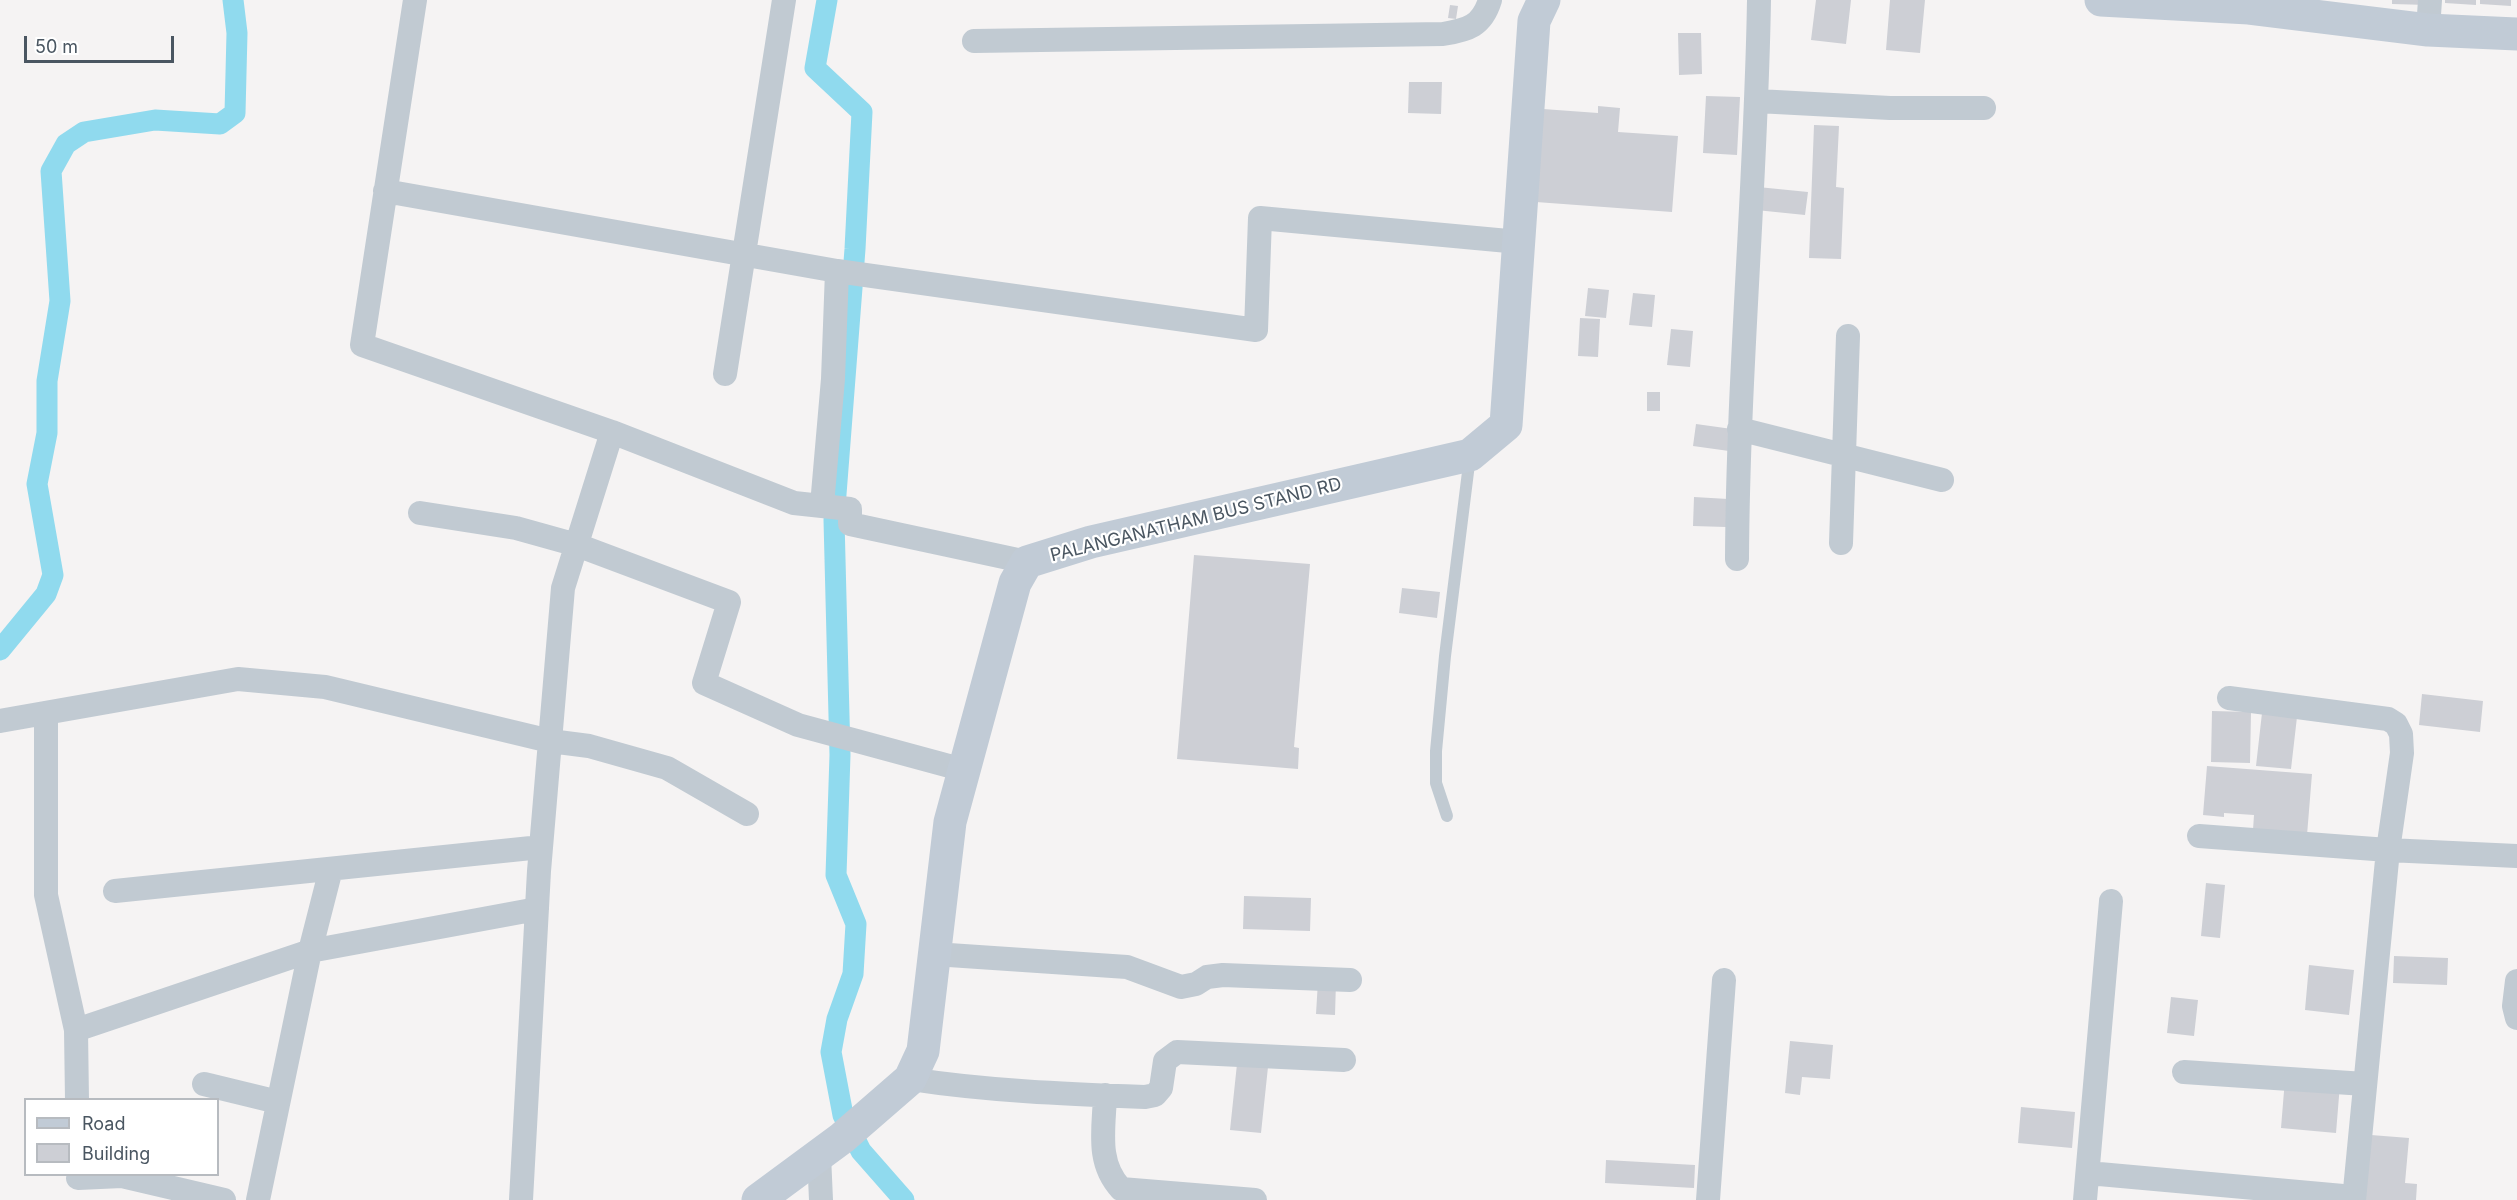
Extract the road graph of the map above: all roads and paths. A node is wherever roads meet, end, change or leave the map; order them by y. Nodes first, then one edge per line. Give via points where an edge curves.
1 (415, 0) edge
2 (784, 0) edge
3 (1490, 0) edge
4 (1544, 0) edge
5 (1759, 0) edge
6 (2101, 0) edge
7 (2151, 2) edge
8 (2249, 4) edge
9 (2429, 15) edge
10 (2517, 34) edge
11 (974, 41) dead end
12 (1757, 101) junction
13 (1984, 108) dead end
14 (385, 191) junction
15 (1519, 242) junction
16 (744, 254) junction
17 (837, 271) junction
18 (1848, 336) dead end
19 (725, 374) dead end
20 (1739, 429) junction
21 (612, 432) junction
22 (1470, 455) junction
23 (1844, 455) junction
24 (1942, 480) dead end
25 (822, 505) junction
26 (420, 513) dead end
27 (1841, 543) dead end
28 (577, 545) junction
29 (1737, 559) dead end
30 (1027, 562) junction
31 (2229, 698) dead end
32 (46, 713) junction
33 (0, 722) edge
34 (550, 741) junction
35 (964, 770) junction
36 (747, 814) dead end
37 (1447, 816) dead end
38 (2199, 836) dead end
39 (541, 847) junction
40 (2388, 850) junction
41 (2517, 856) edge
42 (331, 869) junction
43 (115, 891) dead end
44 (2111, 901) dead end
45 (537, 909) junction
46 (310, 951) junction
47 (934, 954) junction
48 (1350, 980) dead end
49 (1724, 980) dead end
50 (2517, 981) edge
51 (2517, 1018) edge
52 (76, 1030) junction
53 (1344, 1060) dead end
54 (2184, 1072) dead end
55 (910, 1079) junction
56 (204, 1084) dead end
57 (2365, 1084) junction
58 (1106, 1095) junction
59 (77, 1098) edge
60 (278, 1102) junction
61 (840, 1139) junction
62 (2088, 1173) junction
63 (78, 1184) edge
64 (2354, 1199) edge
65 (224, 1200) edge
66 (258, 1200) edge
67 (521, 1200) edge
68 (758, 1200) edge
69 (821, 1200) edge
70 (1255, 1200) edge
71 (1708, 1200) edge
72 (2085, 1200) edge

1 - 14 street
2 - 16 street
3 - 11 street via 1481,19 1467,30 1443,34
4 - 15 street, PALANGANATHAM BUS STAND RD via 1534,21
5 - 12 street
6 - 7 street
7 - 8 street
8 - 9 street
9 - 10 street
12 - 13 street
12 - 20 street
14 - 16 street
14 - 21 street via 362,345
15 - 17 street via 1260,218 1256,330
15 - 22 street, PALANGANATHAM BUS STAND RD via 1506,425
16 - 17 street
16 - 19 street
17 - 25 street
18 - 23 street
20 - 23 street
20 - 29 street
21 - 25 street via 794,503
21 - 28 street
22 - 30 street, PALANGANATHAM BUS STAND RD via 1091,542
22 - 37 lane via 1436,751 1436,783
23 - 24 street
23 - 27 street
25 - 30 street via 850,509 850,524
26 - 28 street via 516,528
28 - 34 street via 563,588
28 - 35 street via 729,602 704,683 798,725
30 - 35 street, PALANGANATHAM BUS STAND RD via 1015,583
31 - 40 street via 2372,716 2396,724 2402,753
32 - 33 street
32 - 34 street via 238,679 325,687
32 - 52 street via 46,895
34 - 36 street via 590,746 667,768
34 - 39 street
35 - 47 street, PALANGANATHAM BUS STAND RD via 950,822
38 - 40 street
39 - 42 street
39 - 45 street
40 - 41 street
40 - 57 street
42 - 43 street
42 - 46 street
44 - 62 street
45 - 46 street
45 - 67 street
46 - 52 street
46 - 60 street
47 - 48 street via 1127,967 1181,987 1223,975
47 - 55 street, PALANGANATHAM BUS STAND RD via 923,1051
49 - 71 street
50 - 51 street
52 - 59 street
53 - 58 street via 1177,1052 1165,1060 1161,1088 1155,1095
54 - 57 street
55 - 58 street via 989,1090
55 - 61 street, PALANGANATHAM BUS STAND RD
56 - 60 street
57 - 64 street
58 - 70 street via 1102,1154 1112,1180 1121,1189
60 - 66 street
61 - 68 street, PALANGANATHAM BUS STAND RD
61 - 69 street
62 - 64 street
62 - 72 street
63 - 65 street via 122,1176

